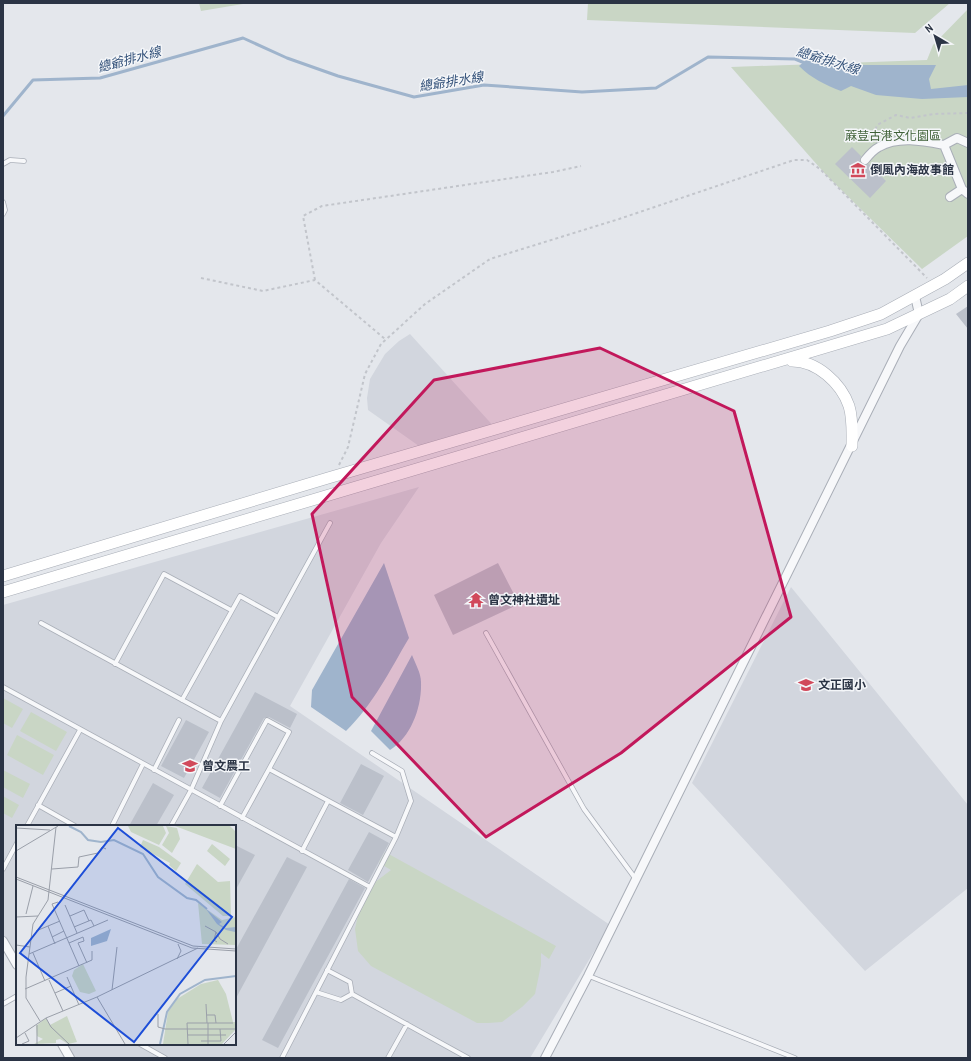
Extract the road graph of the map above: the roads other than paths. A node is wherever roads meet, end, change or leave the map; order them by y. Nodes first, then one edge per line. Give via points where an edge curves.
1 (968, 144) edge
2 (944, 145) junction
3 (865, 160) dead end
4 (24, 161) dead end
5 (3, 164) edge
6 (965, 191) edge
7 (950, 197) dead end
8 (3, 202) edge
9 (3, 214) edge
10 (968, 263) edge
11 (968, 286) edge
12 (915, 296) junction
13 (919, 314) junction
14 (784, 361) junction
15 (852, 446) junction
16 (330, 523) dead end
17 (3, 576) edge
18 (3, 592) edge
19 (232, 610) junction
20 (278, 617) junction
21 (41, 623) dead end
22 (486, 633) dead end
23 (115, 664) junction
24 (3, 687) edge
25 (182, 700) junction
26 (179, 720) dead end
27 (221, 721) junction
28 (80, 730) junction
29 (372, 753) dead end
30 (142, 764) junction
31 (269, 769) junction
32 (154, 770) junction
33 (191, 790) junction
34 (328, 801) junction
35 (38, 805) junction
36 (220, 806) junction
37 (242, 818) junction
38 (28, 825) edge
39 (73, 825) edge
40 (112, 825) edge
41 (172, 825) edge
42 (396, 837) junction
43 (16, 846) edge
44 (302, 851) junction
45 (3, 869) edge
46 (635, 878) junction
47 (370, 887) junction
48 (3, 941) edge
49 (16, 963) edge
50 (328, 970) junction
51 (588, 976) junction
52 (316, 992) junction
53 (352, 994) junction
54 (16, 997) edge
55 (3, 1004) edge
56 (407, 1024) junction
57 (63, 1045) edge
58 (142, 1045) edge
59 (70, 1058) edge
60 (165, 1058) edge
61 (282, 1058) edge
62 (388, 1058) edge
63 (468, 1058) edge
64 (545, 1058) edge
65 (795, 1058) edge

1 - 2 street via 957,138
2 - 3 street via 914,140 892,141 877,147
2 - 6 street
4 - 5 lane via 10,160
6 - 7 street
8 - 9 lane
10 - 12 main road
11 - 13 main road via 950,299
12 - 13 street
12 - 17 main road via 881,314 830,331
13 - 14 main road via 887,329
13 - 15 street via 900,346
14 - 15 main road via 811,364 840,388 849,406
14 - 18 main road
15 - 46 street
16 - 20 lane
19 - 20 lane via 240,596
19 - 23 lane via 164,574
19 - 25 lane
20 - 27 lane
21 - 23 lane
22 - 46 lane via 584,809
23 - 25 lane
24 - 28 lane
25 - 27 lane
26 - 32 lane
27 - 33 lane
28 - 30 lane
28 - 35 lane
29 - 42 lane via 402,771 411,801
30 - 32 lane
30 - 40 lane
31 - 34 lane
31 - 36 lane via 289,732 267,720
31 - 37 lane
32 - 33 lane
33 - 36 lane
33 - 41 lane
34 - 42 lane
34 - 44 lane
35 - 38 lane
35 - 39 lane
36 - 37 lane
37 - 44 lane
42 - 47 lane
43 - 45 lane
44 - 47 lane
46 - 51 street
47 - 50 lane
48 - 49 street
50 - 52 lane
50 - 53 lane via 350,982
51 - 64 street
51 - 65 lane
52 - 53 lane via 341,1000
52 - 61 lane
53 - 56 lane
54 - 55 lane
56 - 62 lane
56 - 63 lane
57 - 59 street
58 - 60 lane

